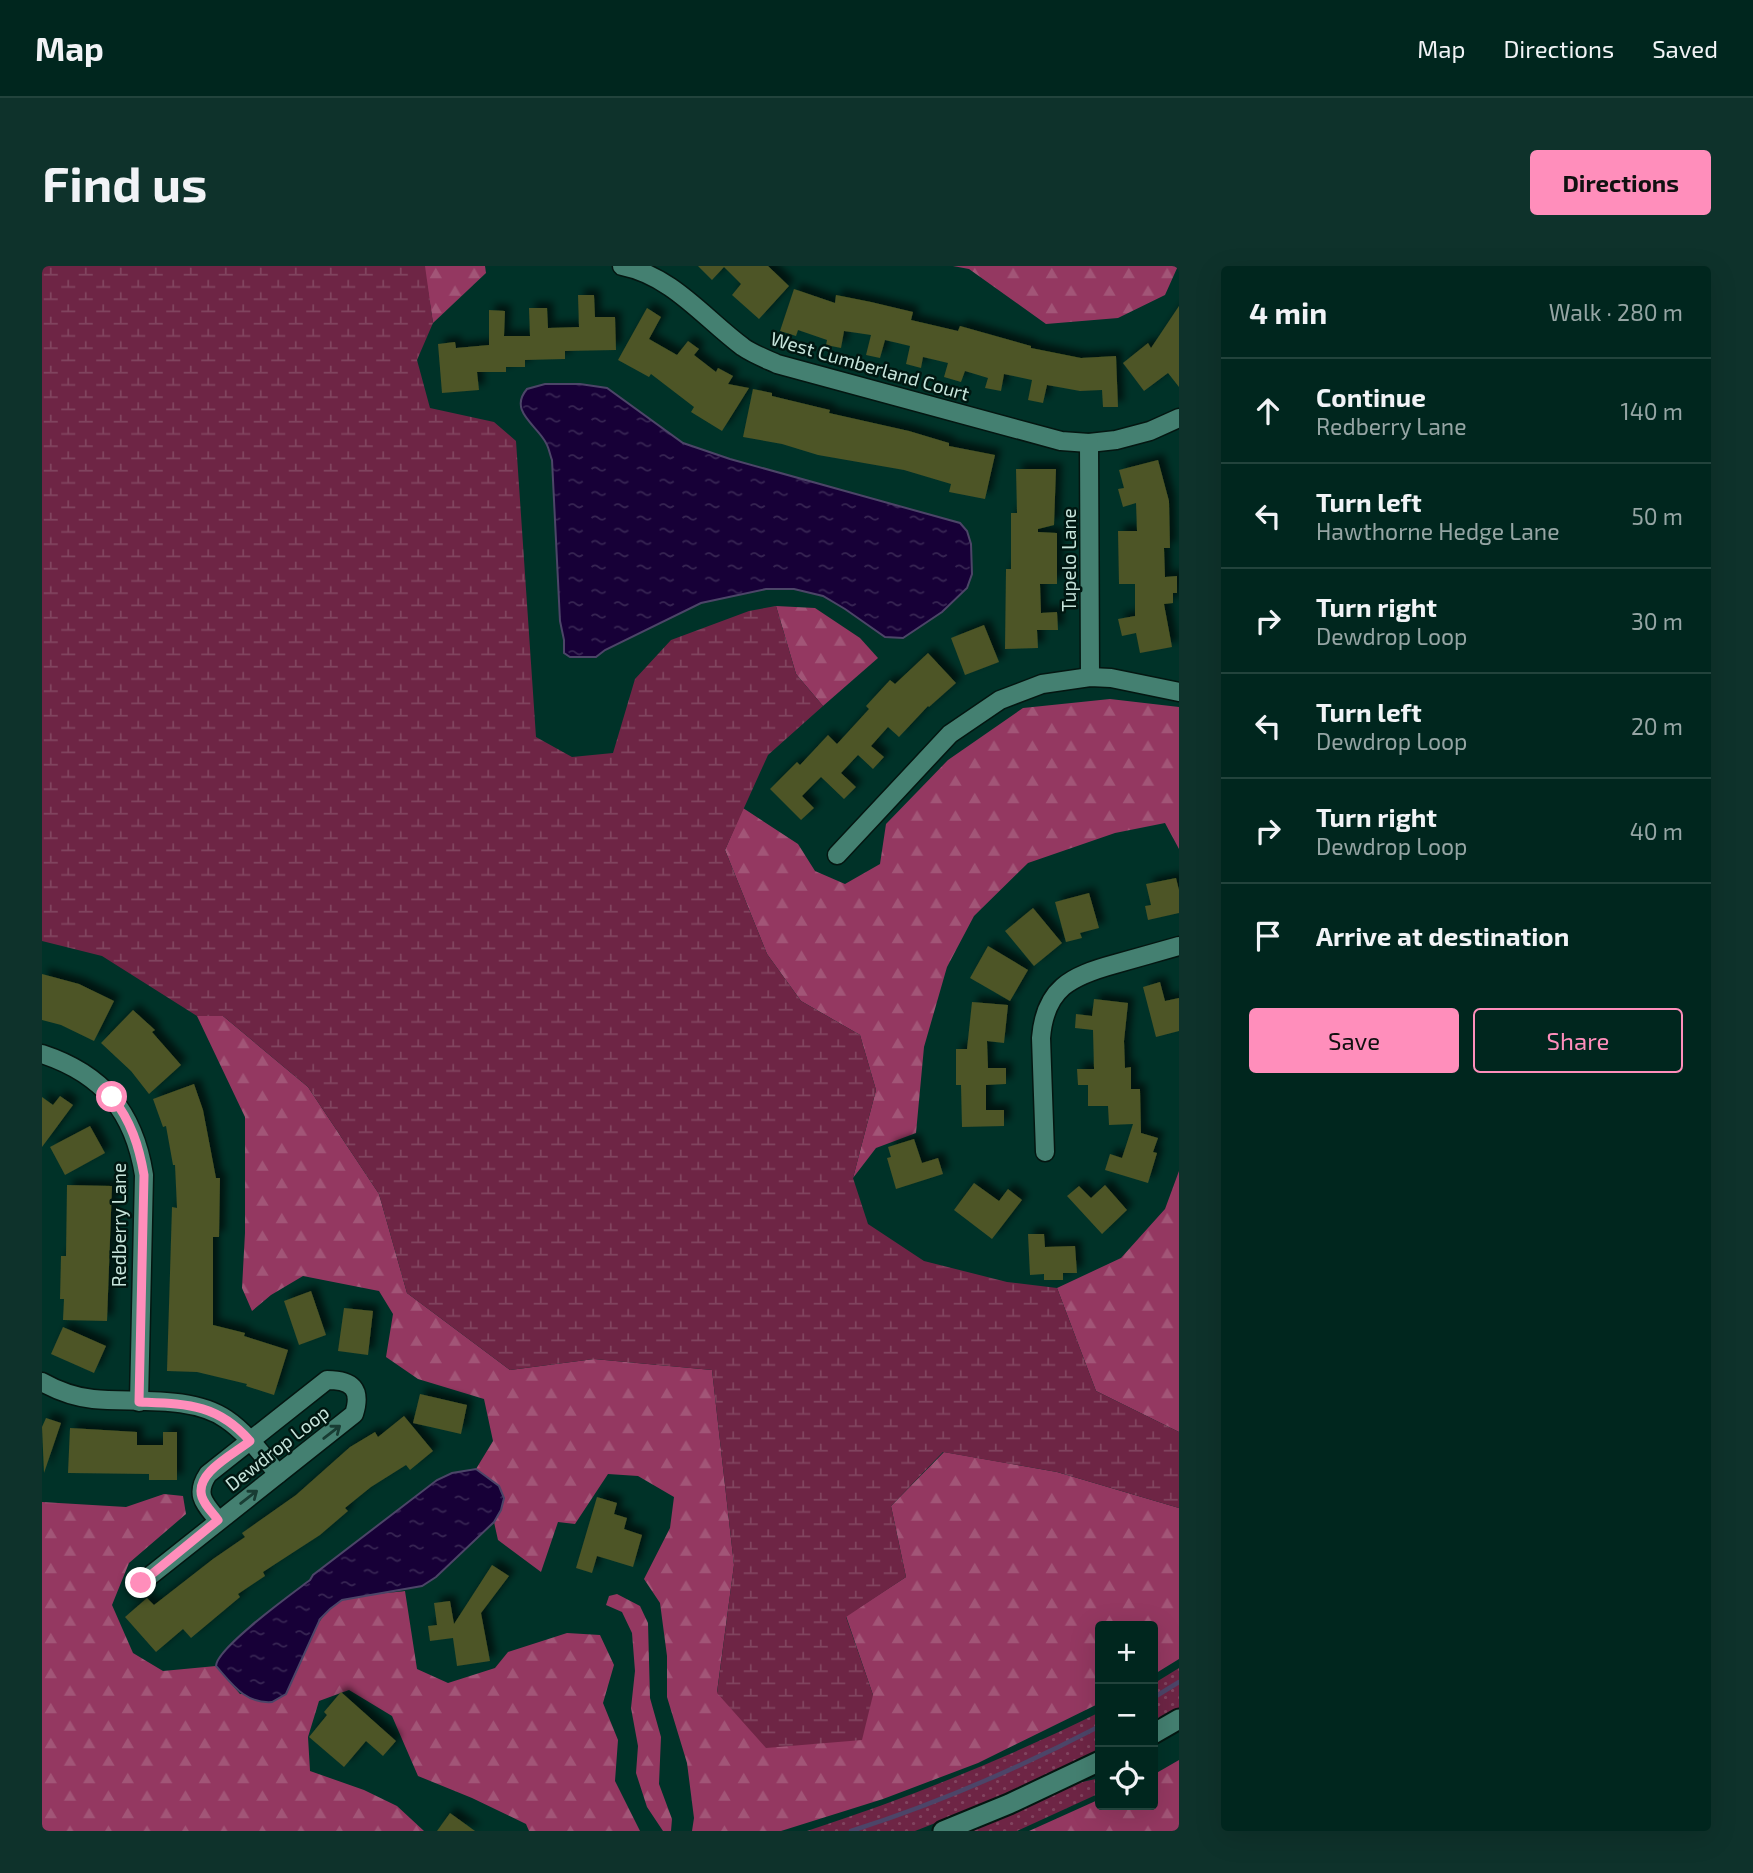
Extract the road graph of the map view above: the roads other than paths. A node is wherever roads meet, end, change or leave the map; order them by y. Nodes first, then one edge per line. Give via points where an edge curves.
1 (622, 266) edge
2 (1179, 418) edge
3 (1089, 443) junction
4 (1090, 677) junction
5 (1179, 692) edge
6 (837, 855) dead end
7 (1179, 946) edge
8 (42, 1054) edge
9 (1045, 1152) dead end
10 (42, 1382) edge
11 (139, 1402) junction
12 (250, 1441) junction
13 (278, 1474) junction
14 (218, 1520) junction
15 (141, 1583) dead end
16 (1179, 1719) edge
17 (1158, 1731) edge
18 (1095, 1762) edge
19 (943, 1831) edge

1 - 3 street, West Cumberland Court via 670,285 744,347 777,364 1039,437
2 - 3 street, West Cumberland Court via 1150,431
3 - 4 street, Tupelo Lane
4 - 5 street
4 - 6 street via 1023,690 956,728
7 - 9 street via 1084,973 1062,986 1052,999 1041,1038
8 - 11 street, Redberry Lane via 74,1067 104,1088 132,1128 140,1151 144,1175
10 - 11 street via 78,1397
11 - 12 street via 208,1409 225,1417
12 - 13 street
13 -> 12 street, Dewdrop Loop via 354,1414 354,1388 327,1380
12 - 14 street, Dewdrop Loop via 201,1484 205,1503
14 -> 13 street, Dewdrop Loop
14 - 15 street, Dewdrop Loop
16 - 17 street
18 - 19 street

